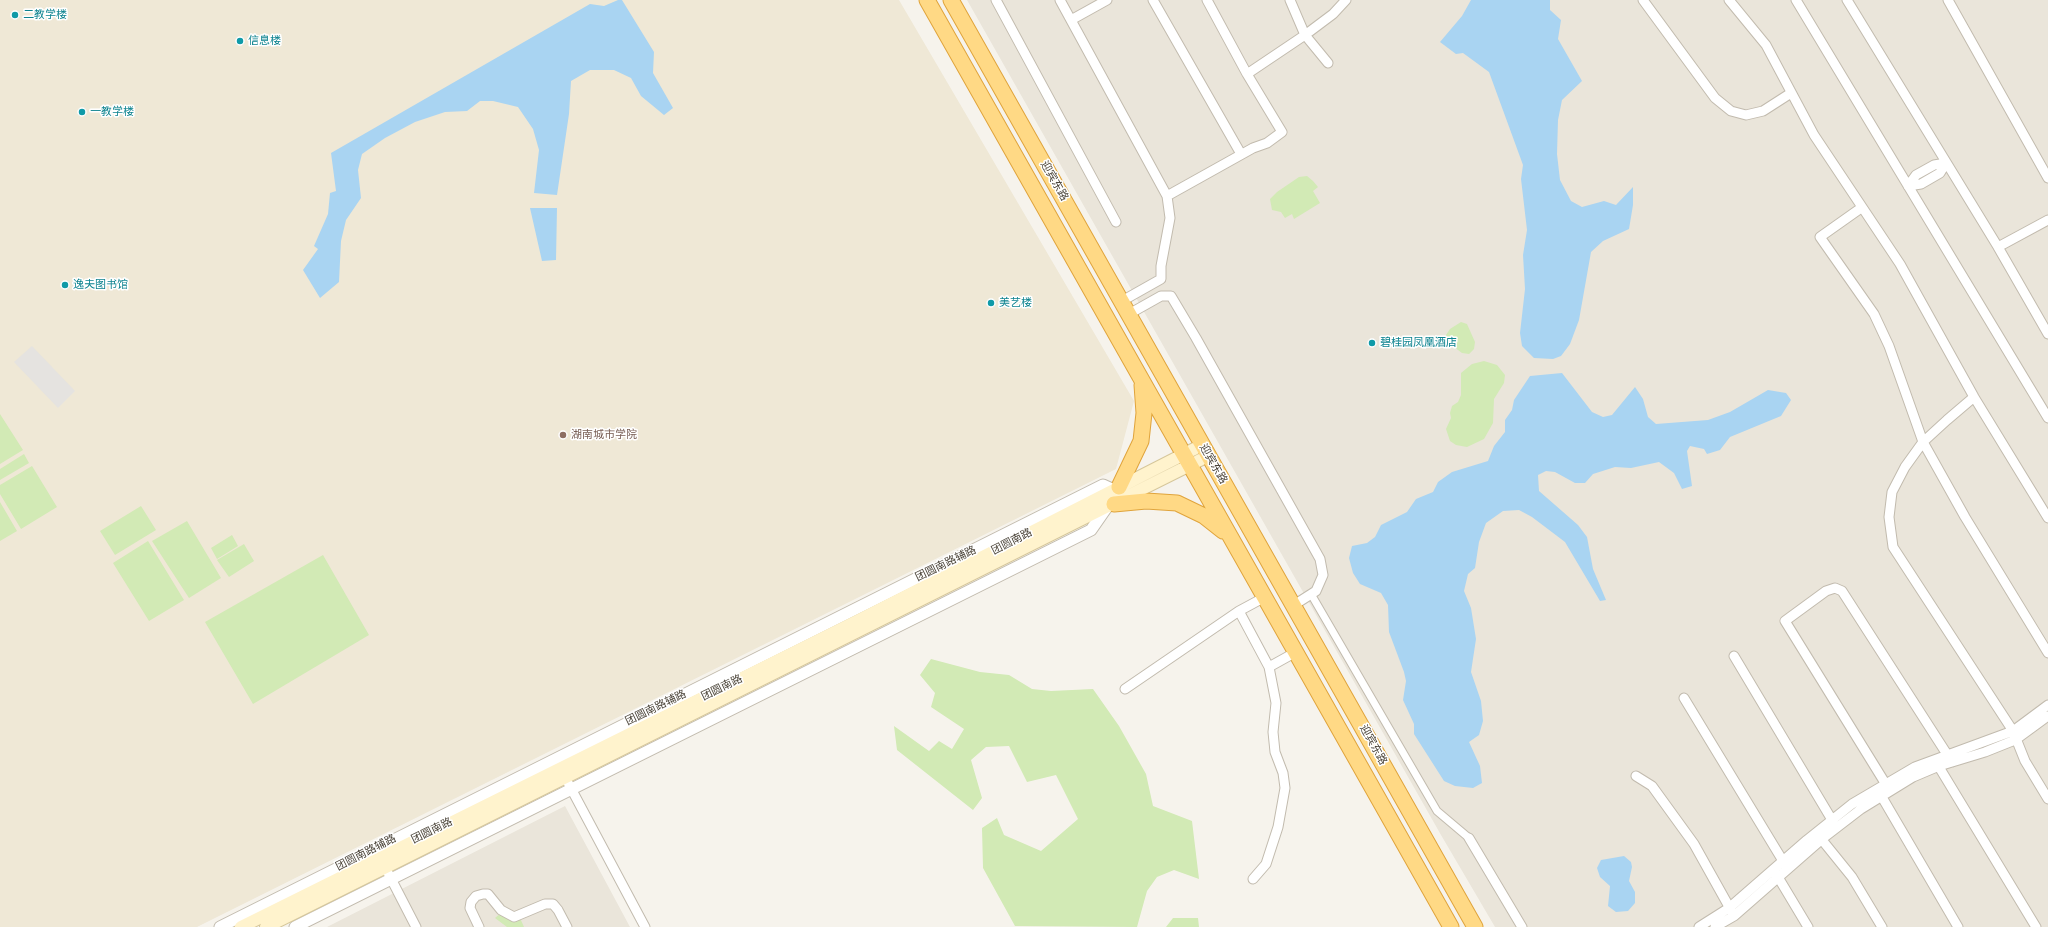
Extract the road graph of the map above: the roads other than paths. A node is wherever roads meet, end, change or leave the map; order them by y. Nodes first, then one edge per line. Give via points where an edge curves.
1 (926, 0) edge
2 (951, 0) edge
3 (996, 0) edge
4 (1060, 0) edge
5 (1107, 0) edge
6 (1153, 0) edge
7 (1207, 0) edge
8 (1290, 0) edge
9 (1346, 0) edge
10 (1643, 0) edge
11 (1729, 0) edge
12 (1796, 0) edge
13 (1847, 0) edge
14 (1948, 0) edge
15 (1071, 20) junction
16 (1305, 35) junction
17 (1328, 62) dead end
18 (1247, 74) junction
19 (1792, 93) junction
20 (1241, 154) junction
21 (1946, 163) junction
22 (2048, 178) edge
23 (1908, 186) junction
24 (1168, 196) junction
25 (1861, 208) junction
26 (2048, 220) edge
27 (1116, 222) dead end
28 (1998, 247) junction
29 (1126, 307) junction
30 (2048, 334) edge
31 (1141, 380) junction
32 (1974, 397) junction
33 (2048, 418) edge
34 (1924, 442) junction
35 (1205, 450) junction
36 (1187, 460) junction
37 (1114, 497) junction
38 (2048, 518) edge
39 (1230, 536) junction
40 (1311, 594) junction
41 (1265, 597) junction
42 (1294, 605) junction
43 (1239, 611) junction
44 (1296, 652) junction
45 (2048, 653) edge
46 (1734, 656) dead end
47 (1269, 667) junction
48 (1125, 689) dead end
49 (1684, 698) dead end
50 (2048, 704) edge
51 (2048, 716) edge
52 (2014, 735) junction
53 (1949, 759) junction
54 (1937, 763) junction
55 (1636, 776) dead end
56 (568, 784) junction
57 (1888, 787) junction
58 (1879, 792) junction
59 (2048, 800) edge
60 (1834, 824) junction
61 (1819, 836) junction
62 (1469, 838) joint
63 (1785, 865) junction
64 (385, 867) junction
65 (1776, 873) junction
66 (391, 879) junction
67 (1253, 879) dead end
68 (1732, 912) junction
69 (1717, 924) edge
70 (220, 927) edge
71 (241, 927) edge
72 (266, 927) edge
73 (295, 927) edge
74 (416, 927) edge
75 (479, 927) edge
76 (567, 927) edge
77 (645, 927) edge
78 (1451, 927) edge
79 (1475, 927) edge
80 (1522, 927) edge
81 (1699, 927) edge
82 (1808, 927) edge
83 (1882, 927) edge
84 (1958, 927) edge
85 (2036, 927) edge

1 - 31 highway, 迎宾东路
2 - 29 highway, 迎宾东路
3 - 27 street
4 - 15 street
5 - 15 street
6 - 20 street
7 - 18 street
8 - 16 street
9 - 16 street via 1333,14
10 - 19 street via 1715,98 1731,111 1746,115 1763,111
11 - 19 street via 1766,45
12 - 23 street
13 - 21 street
14 - 22 street
15 - 24 street
16 - 17 street
16 - 18 street
18 - 20 street via 1282,132 1266,143
19 - 25 street via 1814,135
20 - 24 street
21 - 23 street via 1940,173 1921,184
21 - 28 street
23 - 33 street
24 - 29 street via 1170,218 1161,279
25 - 32 street via 1900,264
25 - 34 street via 1820,237 1874,314 1889,346
26 - 28 street
28 - 30 street
29 - 35 highway, 迎宾东路
29 - 40 street via 1161,296 1171,296 1320,559 1324,575 1316,591
31 - 36 highway, 迎宾东路
31 - 37 highway via 1144,413 1141,441
32 - 34 street
32 - 38 street
34 - 45 street via 1965,517
34 - 52 street via 1905,467 1892,492 1889,517 1893,547
35 - 36 main road, 团圆南路
35 - 42 highway, 迎宾东路
36 - 37 main road, 团圆南路
36 - 37 main road, 团圆南路
36 - 39 highway, 迎宾东路
37 - 39 highway via 1177,503 1204,516
37 - 56 main road, 团圆南路
37 - 70 street, 团圆南路辅路 via 1103,485
37 - 71 main road, 团圆南路
39 - 41 highway, 迎宾东路
40 - 42 street
40 - 62 street via 1436,811
41 - 43 street
41 - 44 highway, 迎宾东路
42 - 79 highway, 迎宾东路
43 - 47 street
43 - 48 street
44 - 47 street
44 - 78 highway, 迎宾东路
46 - 60 street
47 - 67 street via 1276,704 1273,732 1275,752 1283,773 1285,788 1278,827 1266,864
49 - 63 street
50 - 52 street
51 - 52 street
52 - 53 street
52 - 59 street via 2025,761
53 - 54 street
53 - 57 street via 1842,591 1835,588 1826,591 1785,621
54 - 57 street via 1915,767
54 - 85 street
55 - 68 street via 1652,786 1694,844
56 - 64 main road, 团圆南路
56 - 66 street
56 - 77 street
57 - 58 street
58 - 60 street via 1861,809
58 - 84 street
60 - 61 street
61 - 63 street
61 - 83 street via 1852,877
62 - 80 street
63 - 65 street
64 - 66 street
64 - 72 main road, 团圆南路
65 - 68 street
65 - 82 street
66 - 73 street
66 - 74 street
68 - 69 street
69 - 81 street
75 - 76 street via 470,908 476,896 483,894 488,894 501,910 514,917 545,904 553,904

